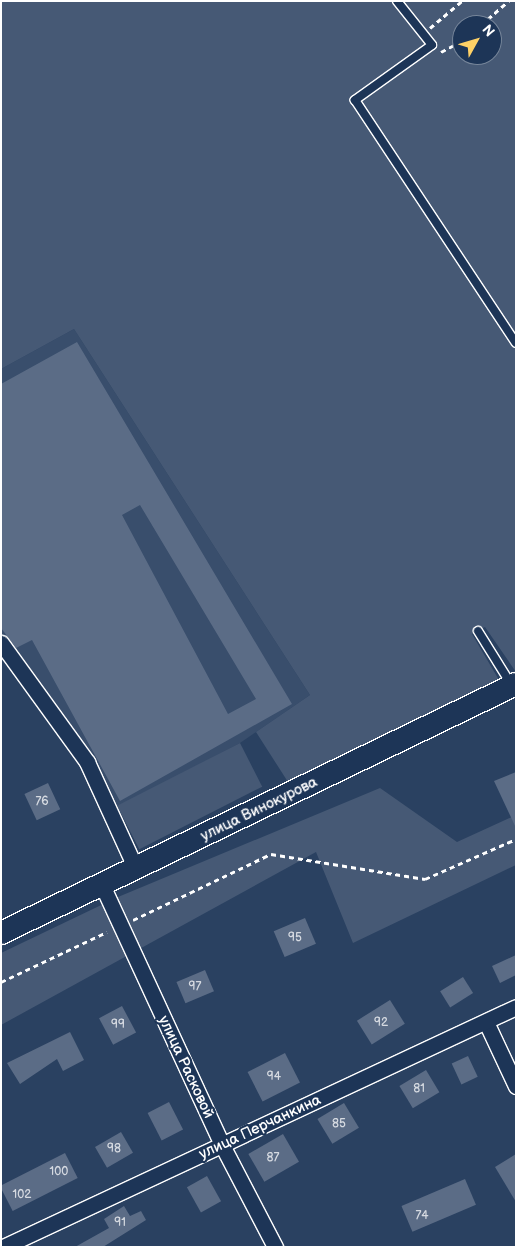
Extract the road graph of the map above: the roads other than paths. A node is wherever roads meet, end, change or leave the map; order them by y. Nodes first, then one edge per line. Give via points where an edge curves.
1 (397, 1) edge
2 (516, 342) edge
3 (478, 631) dead end
4 (1, 643) edge
5 (514, 685) edge
6 (136, 869) junction
7 (102, 885) junction
8 (1, 933) edge
9 (516, 1007) edge
10 (486, 1022) junction
11 (516, 1086) edge
12 (222, 1145) junction
13 (3, 1247) edge
14 (275, 1247) edge

1 - 2 lane via 432,45 355,100
3 - 5 lane
4 - 6 street via 87,762
5 - 6 main road, улица Винокурова
6 - 7 main road, улица Винокурова
7 - 8 main road, улица Винокурова
7 - 12 street, улица Расковой
9 - 10 street, улица Перчанкина
10 - 11 street
10 - 12 street, улица Перчанкина
12 - 13 street, улица Перчанкина
12 - 14 street, улица Расковой

